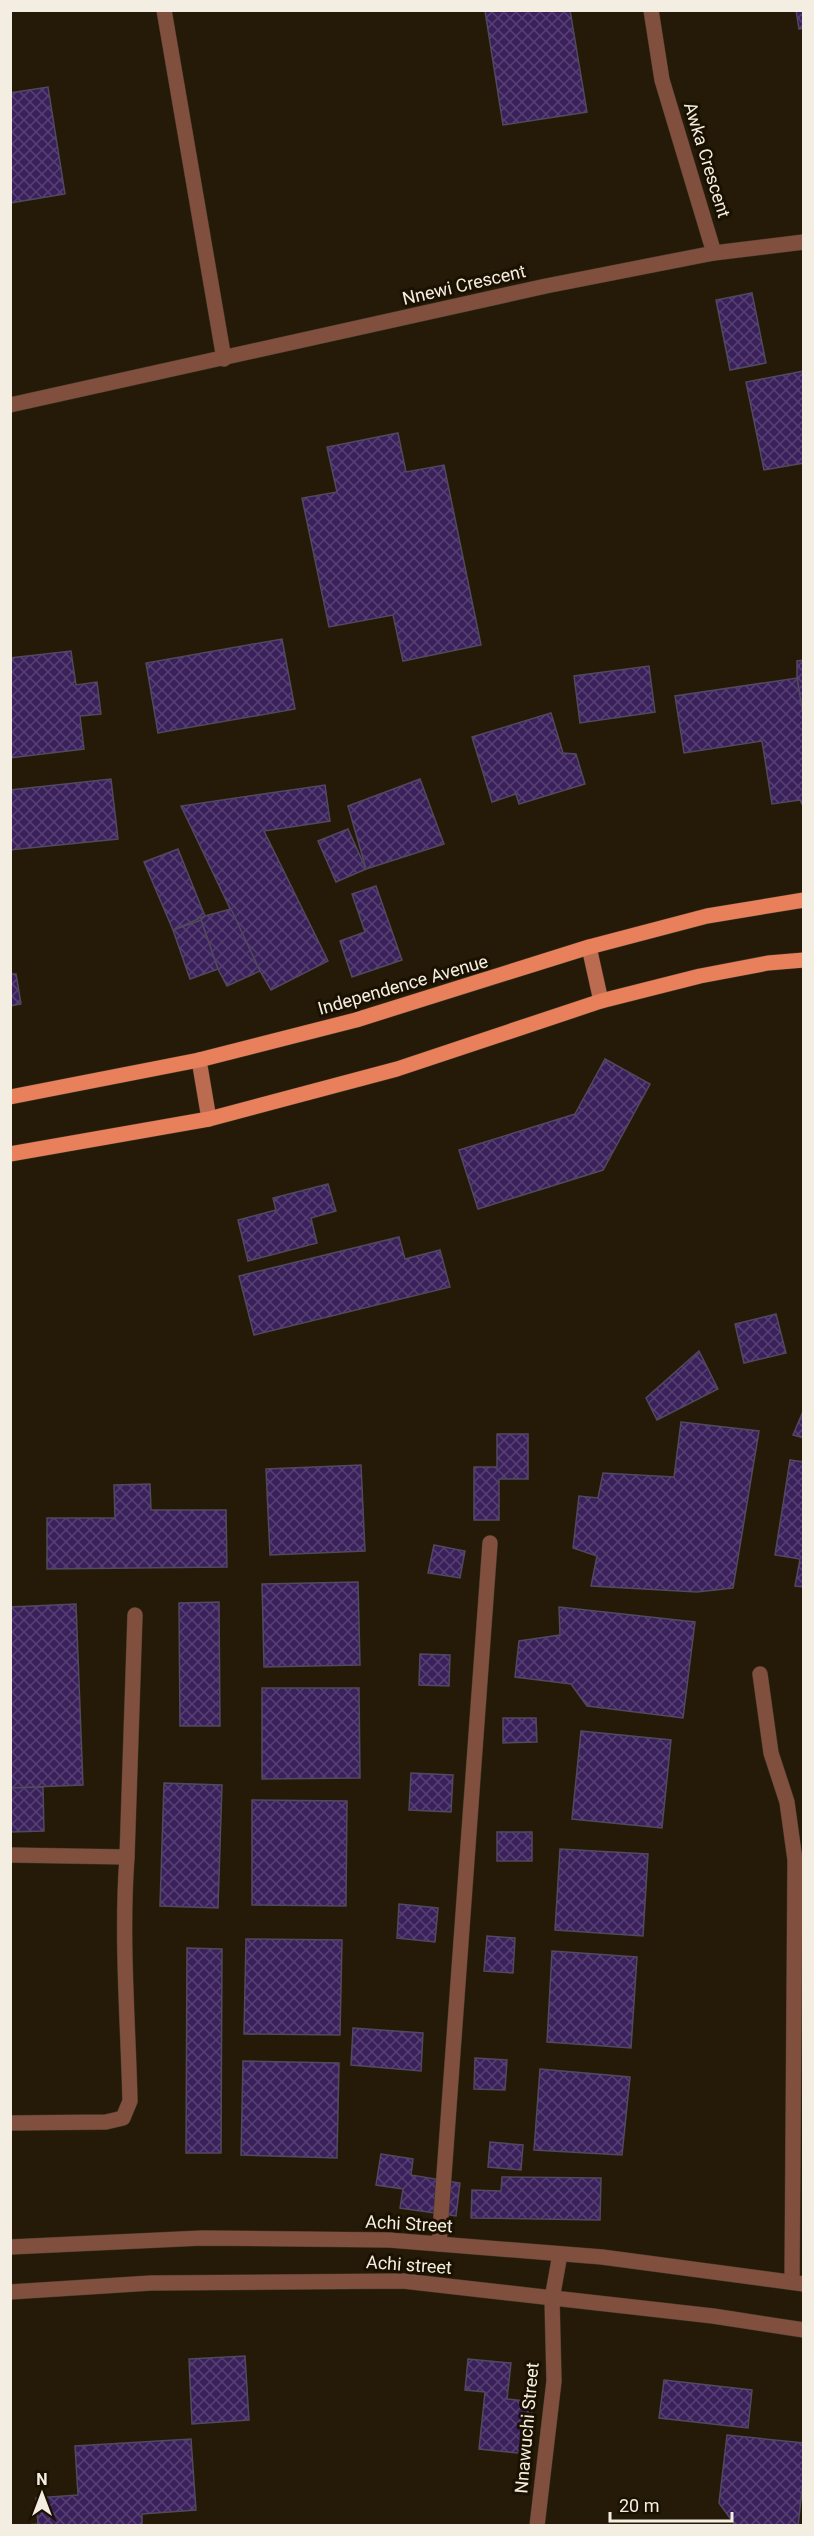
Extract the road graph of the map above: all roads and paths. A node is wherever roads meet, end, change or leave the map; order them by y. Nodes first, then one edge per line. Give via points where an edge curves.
1 (164, 10) edge
2 (651, 10) edge
3 (804, 242) edge
4 (714, 254) junction
5 (224, 359) junction
6 (10, 405) edge
7 (804, 900) edge
8 (589, 947) junction
9 (804, 960) edge
10 (601, 1001) junction
11 (199, 1060) junction
12 (10, 1097) edge
13 (209, 1119) junction
14 (10, 1154) edge
15 (490, 1543) dead end
16 (135, 1615) dead end
17 (760, 1674) dead end
18 (10, 1855) edge
19 (128, 1857) junction
20 (10, 2123) edge
21 (439, 2244) junction
22 (10, 2247) edge
23 (560, 2254) junction
24 (798, 2283) edge
25 (10, 2292) edge
26 (552, 2299) junction
27 (804, 2330) edge
28 (537, 2526) edge

1 - 5 street
2 - 4 street, Awka Crescent via 662,80
3 - 4 street
4 - 5 street, Nnewi Crescent via 546,286
5 - 6 street, Nnewi Crescent
7 - 8 main road, Independence Avenue via 707,916
8 - 10 main road
8 - 11 main road, Independence Avenue via 356,1020
9 - 10 main road via 700,976
10 - 13 main road via 397,1069
11 - 12 main road, Independence Avenue
11 - 13 main road
13 - 14 main road
15 - 21 street
16 - 19 street
17 - 24 street via 771,1753 787,1802 795,1860
18 - 19 street
19 - 20 street via 125,1961 130,2101 123,2118 106,2122
21 - 22 street, Achi Street via 202,2238
21 - 23 street, Achi Street
23 - 24 street, Achi Street
23 - 26 street, Nnawuchi Street
25 - 26 street, Achi street via 151,2283 403,2281
26 - 27 street, Achi street
26 - 28 street, Nnawuchi Street via 554,2381

